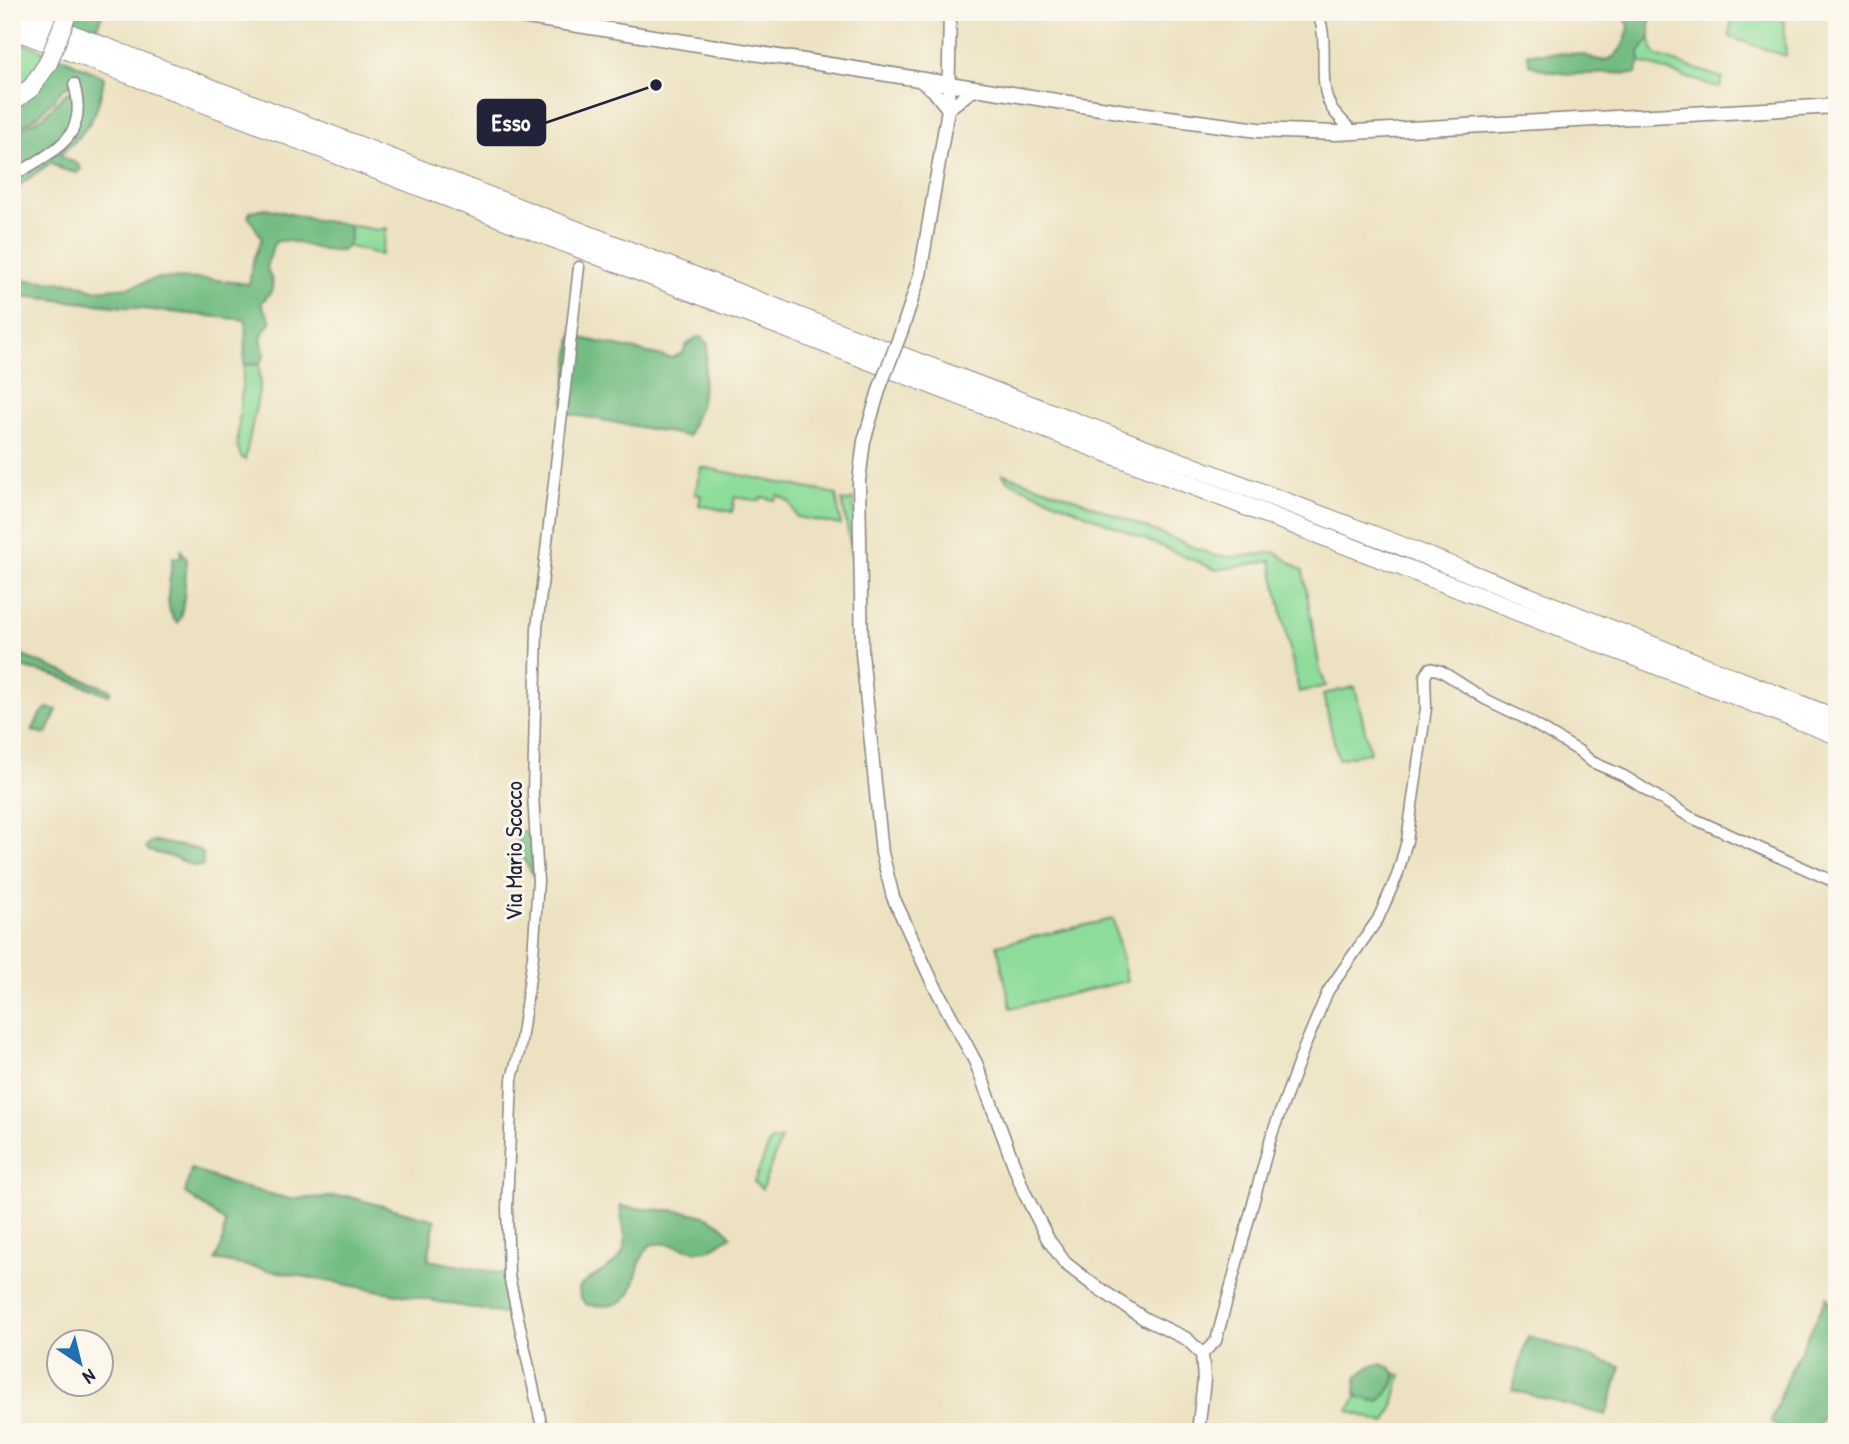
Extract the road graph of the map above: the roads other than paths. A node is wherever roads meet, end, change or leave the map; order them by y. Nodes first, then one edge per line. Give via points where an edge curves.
1 (15, 12) edge
2 (27, 12) edge
3 (68, 12) edge
4 (496, 12) edge
5 (950, 12) edge
6 (1317, 12) edge
7 (573, 18) edge
8 (12, 29) edge
9 (76, 35) junction
10 (915, 78) junction
11 (74, 84) dead end
12 (949, 84) junction
13 (983, 89) junction
14 (12, 102) edge
15 (1837, 106) edge
16 (947, 109) junction
17 (1354, 132) junction
18 (12, 177) edge
19 (579, 267) dead end
20 (1837, 719) edge
21 (1837, 735) edge
22 (1837, 883) edge
23 (1202, 1354) junction
24 (543, 1432) edge
25 (1198, 1432) edge

1 - 9 highway
2 - 9 highway
3 - 14 highway, bridge via 48,63 32,87
4 - 7 main road
5 - 12 street
6 - 17 street via 1323,23 1331,108
7 - 10 main road
8 - 21 highway
9 - 20 highway via 1394,542
10 - 12 main road
10 - 16 street via 933,90
11 - 18 street via 79,102 74,131
12 - 13 main road
12 - 16 street
13 - 16 street via 970,92
13 - 17 main road via 1258,130
15 - 17 main road
16 - 23 street, bridge via 920,275 864,441 859,481 862,653 882,853 893,897 976,1063 1024,1192 1048,1239 1065,1263 1092,1284 1145,1319 1187,1339
19 - 24 street, Via Mario Scocco via 537,628 533,793 538,881 533,956 512,1079 506,1208 509,1276
22 - 23 street via 1690,817 1430,668 1425,676 1426,708 1407,841 1396,876 1378,919 1328,991 1304,1048 1271,1137 1216,1341
23 - 25 street

